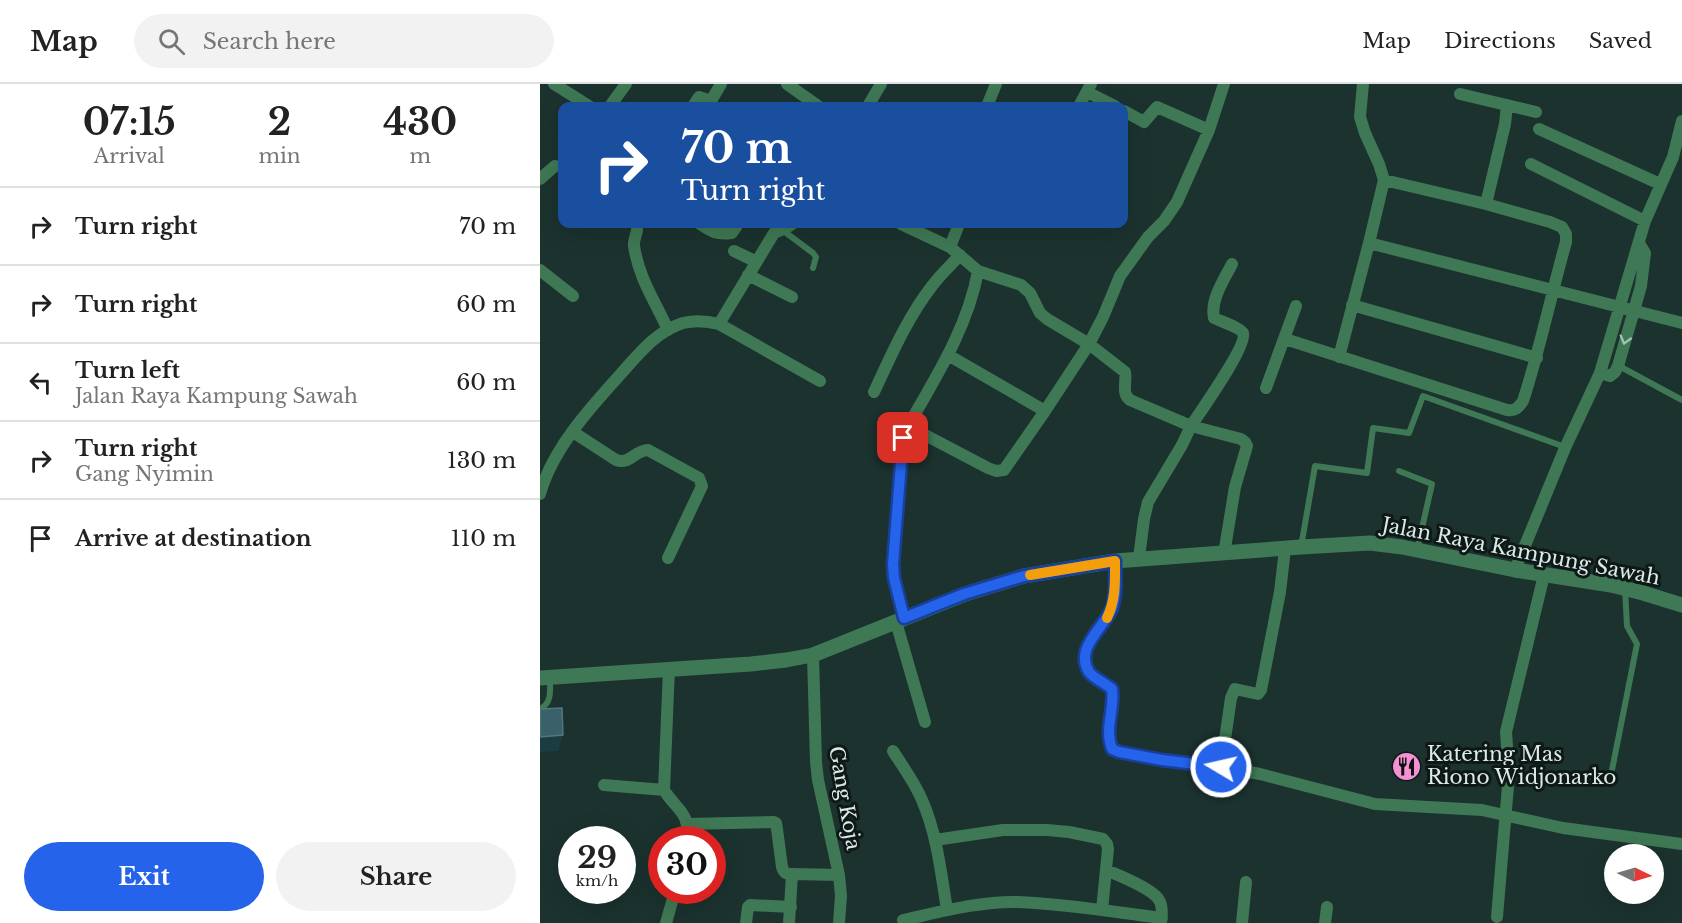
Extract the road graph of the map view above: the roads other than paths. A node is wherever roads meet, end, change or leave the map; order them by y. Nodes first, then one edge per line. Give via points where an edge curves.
1 (554, 84) edge
2 (626, 84) edge
3 (721, 84) edge
4 (787, 84) edge
5 (881, 84) edge
6 (996, 84) edge
7 (1224, 84) edge
8 (1363, 84) edge
9 (1089, 88) edge
10 (1460, 94) dead end
11 (583, 102) edge
12 (613, 102) edge
13 (696, 102) edge
14 (812, 102) edge
15 (870, 102) edge
16 (989, 102) edge
17 (1081, 102) edge
18 (1109, 102) edge
19 (1507, 105) junction
20 (1536, 112) dead end
21 (1128, 113) edge
22 (1682, 122) edge
23 (1539, 129) dead end
24 (1209, 130) junction
25 (1531, 164) dead end
26 (555, 166) dead end
27 (540, 179) edge
28 (1384, 180) junction
29 (1660, 184) junction
30 (1486, 204) junction
31 (1645, 221) junction
32 (639, 228) edge
33 (706, 228) edge
34 (735, 228) edge
35 (779, 228) edge
36 (785, 228) edge
37 (910, 228) edge
38 (957, 228) edge
39 (1369, 243) junction
40 (1639, 243) junction
41 (950, 246) junction
42 (734, 251) dead end
43 (960, 255) junction
44 (756, 261) junction
45 (1232, 264) dead end
46 (813, 268) dead end
47 (540, 270) edge
48 (978, 271) junction
49 (748, 275) junction
50 (1553, 290) junction
51 (573, 296) dead end
52 (792, 297) dead end
53 (1352, 305) junction
54 (1296, 306) dead end
55 (1620, 308) junction
56 (1633, 311) junction
57 (1682, 323) edge
58 (719, 324) junction
59 (668, 330) junction
60 (1285, 339) junction
61 (1089, 344) junction
62 (948, 355) junction
63 (1339, 357) junction
64 (1537, 358) junction
65 (1618, 366) junction
66 (1600, 373) junction
67 (820, 381) dead end
68 (1266, 388) dead end
69 (874, 392) dead end
70 (1682, 400) edge
71 (1045, 411) junction
72 (908, 426) junction
73 (1191, 426) junction
74 (573, 432) junction
75 (1565, 448) junction
76 (1399, 471) dead end
77 (541, 488) edge
78 (1301, 547) junction
79 (1285, 549) junction
80 (1417, 550) junction
81 (1224, 554) junction
82 (668, 558) dead end
83 (1139, 558) junction
84 (1115, 561) junction
85 (1515, 570) junction
86 (1544, 575) junction
87 (1625, 589) junction
88 (1682, 605) edge
89 (900, 620) junction
90 (813, 655) junction
91 (669, 669) junction
92 (545, 677) edge
93 (540, 709) edge
94 (925, 722) dead end
95 (893, 751) dead end
96 (1221, 767) junction
97 (1612, 770) dead end
98 (604, 785) dead end
99 (664, 790) junction
100 (1505, 814) junction
101 (687, 824) joint
102 (935, 840) junction
103 (1682, 844) edge
104 (1106, 870) junction
105 (792, 874) junction
106 (839, 875) junction
107 (1246, 882) dead end
108 (671, 904) edge
109 (791, 907) junction
110 (1327, 907) dead end
111 (947, 910) junction
112 (1102, 910) junction
113 (1497, 917) dead end
114 (903, 920) dead end
115 (1161, 920) edge
116 (666, 923) edge
117 (746, 923) edge
118 (789, 923) edge
119 (839, 923) edge
120 (1242, 923) edge
121 (1325, 923) edge

1 - 11 street
2 - 12 street
3 - 13 street via 711,101 699,97
4 - 14 street
5 - 15 street
6 - 16 street
7 - 24 street
8 - 28 street via 1360,117
9 - 17 street
9 - 18 street
10 - 19 street
19 - 20 street
19 - 30 street
21 - 24 street via 1144,122 1156,107
22 - 29 street via 1673,157
23 - 29 street
24 - 61 street via 1186,186 1120,276
25 - 31 street
26 - 27 street
28 - 30 street
28 - 39 street
29 - 31 street
30 - 50 street via 1562,227 1566,242
31 - 40 street
32 - 59 street via 633,244 643,282
33 - 34 street via 723,234 732,233
35 - 44 street
36 - 46 lane via 816,257
37 - 41 street
38 - 41 street
39 - 50 street
39 - 53 street
40 - 55 street
40 - 56 street via 1645,254
41 - 43 street
42 - 44 street
43 - 48 street
43 - 69 street via 923,297
44 - 49 street
45 - 73 street via 1218,294 1214,318 1240,328 1244,341
47 - 51 street
48 - 61 street via 1021,285 1030,293 1040,314
48 - 62 street
49 - 52 street
49 - 58 street
50 - 55 street
50 - 64 street
53 - 63 street
53 - 64 street
54 - 60 street
55 - 56 street
55 - 66 street
56 - 57 street
56 -> 65 street
58 - 59 street via 696,321
58 - 67 street
59 - 74 street via 646,346
60 - 63 street
60 - 68 street
61 - 71 street
61 - 73 street via 1125,372 1126,397
62 - 71 street
62 - 72 street
63 - 64 street via 1514,411 1523,401
65 - 66 street via 1610,376
65 - 70 lane
66 - 75 street
71 - 72 street via 1004,470 996,471
72 - 89 street via 903,438 893,554
73 - 81 street via 1245,442
73 - 83 street via 1148,502
74 - 77 street
74 - 82 street via 616,460 629,460 648,450 699,478 702,486
75 - 78 lane via 1423,396 1409,433 1373,428 1367,473 1315,466
75 - 85 street
76 - 80 lane via 1432,484
78 - 79 street, Jalan Raya Kampung Sawah
78 - 80 street, Jalan Raya Kampung Sawah via 1370,543
79 - 81 street, Jalan Raya Kampung Sawah
79 - 96 street via 1261,690 1258,694 1235,689
80 - 85 street, Jalan Raya Kampung Sawah
81 - 83 street, Jalan Raya Kampung Sawah
83 - 84 street, Jalan Raya Kampung Sawah
84 - 89 street, Jalan Raya Kampung Sawah via 1024,576 964,594
84 - 96 street via 1112,606 1089,642 1084,659 1090,673 1112,689 1112,749
85 - 86 street, Jalan Raya Kampung Sawah
86 - 87 street, Jalan Raya Kampung Sawah
86 - 100 street via 1506,732 1509,774
87 - 88 street, Jalan Raya Kampung Sawah
87 - 97 lane via 1627,626 1637,644
89 - 90 street, Jalan Raya Kampung Sawah
89 - 94 street
90 - 91 street, Jalan Raya Kampung Sawah via 752,664
90 - 106 street, Gang Koja via 818,780
91 - 92 street, Jalan Raya Kampung Sawah
91 - 99 street
92 - 93 lane via 549,700
95 - 102 street via 921,797
96 - 100 street via 1375,804
98 - 99 street
99 - 101 street via 684,813
100 - 103 street via 1563,828
100 - 113 street
101 - 105 street via 774,822 782,867
102 - 104 street via 1003,830 1089,835 1107,844
102 - 111 street
104 - 112 street
104 - 115 street via 1159,899
105 - 106 street
105 - 109 street
106 - 119 street, Gang Koja
107 - 120 street
108 - 116 street
109 - 117 street via 750,905
109 - 118 street
110 - 121 street
111 - 112 street via 1018,902
111 - 114 street
112 - 115 street

